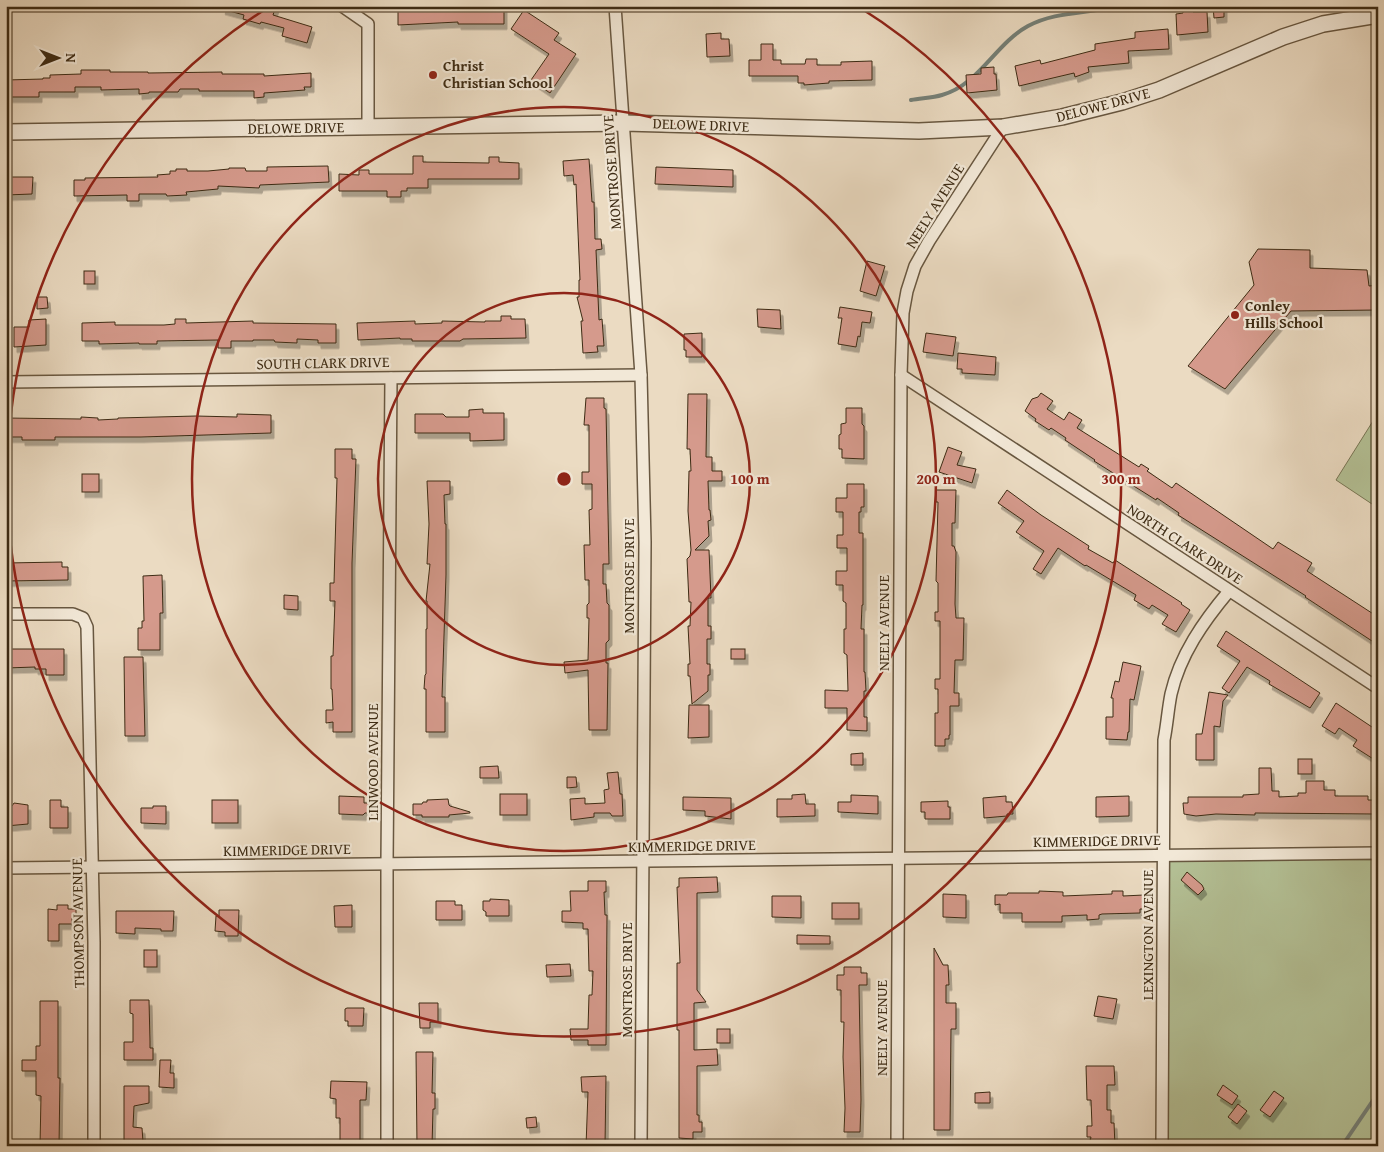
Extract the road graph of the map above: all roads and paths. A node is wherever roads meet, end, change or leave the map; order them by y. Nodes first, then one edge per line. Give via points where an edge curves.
1 (342, 6) edge
2 (615, 6) edge
3 (1378, 15) edge
4 (624, 123) junction
5 (368, 126) junction
6 (1002, 126) junction
7 (6, 132) edge
8 (641, 375) junction
9 (900, 375) junction
10 (391, 378) junction
11 (6, 382) edge
12 (1229, 591) junction
13 (6, 614) edge
14 (1378, 688) edge
15 (1378, 853) edge
16 (1164, 855) junction
17 (898, 858) junction
18 (643, 861) junction
19 (387, 864) junction
20 (6, 868) edge
21 (92, 868) junction
22 (94, 1146) edge
23 (387, 1146) edge
24 (641, 1146) edge
25 (897, 1146) edge
26 (1162, 1146) edge

1 - 5 street via 368,24
2 - 4 street, MONTROSE DRIVE
3 - 6 street, DELOWE DRIVE via 1323,24 1283,37 1159,90 1122,102 1062,117
4 - 5 street, DELOWE DRIVE
4 - 6 street, DELOWE DRIVE via 920,131
4 - 8 street, MONTROSE DRIVE
5 - 7 street, DELOWE DRIVE
6 - 9 street, NEELY AVENUE via 915,266 903,313
8 - 10 street, SOUTH CLARK DRIVE
8 - 18 street, MONTROSE DRIVE via 645,542
9 - 12 street, NORTH CLARK DRIVE
9 - 17 street, NEELY AVENUE
10 - 11 street, SOUTH CLARK DRIVE
10 - 19 street, LINWOOD AVENUE
12 - 14 street, NORTH CLARK DRIVE
12 - 16 street, LEXINGTON AVENUE via 1194,637 1180,665 1171,694 1164,740
13 - 21 street, THOMPSON AVENUE via 73,614 83,618 87,627
15 - 16 street, KIMMERIDGE DRIVE
16 - 17 street, KIMMERIDGE DRIVE
16 - 26 street, LEXINGTON AVENUE
17 - 18 street, KIMMERIDGE DRIVE
17 - 25 street, NEELY AVENUE
18 - 19 street, KIMMERIDGE DRIVE
18 - 24 street, MONTROSE DRIVE
19 - 21 street, KIMMERIDGE DRIVE
19 - 23 street, LINWOOD AVENUE
20 - 21 street, KIMMERIDGE DRIVE
21 - 22 street, THOMPSON AVENUE

